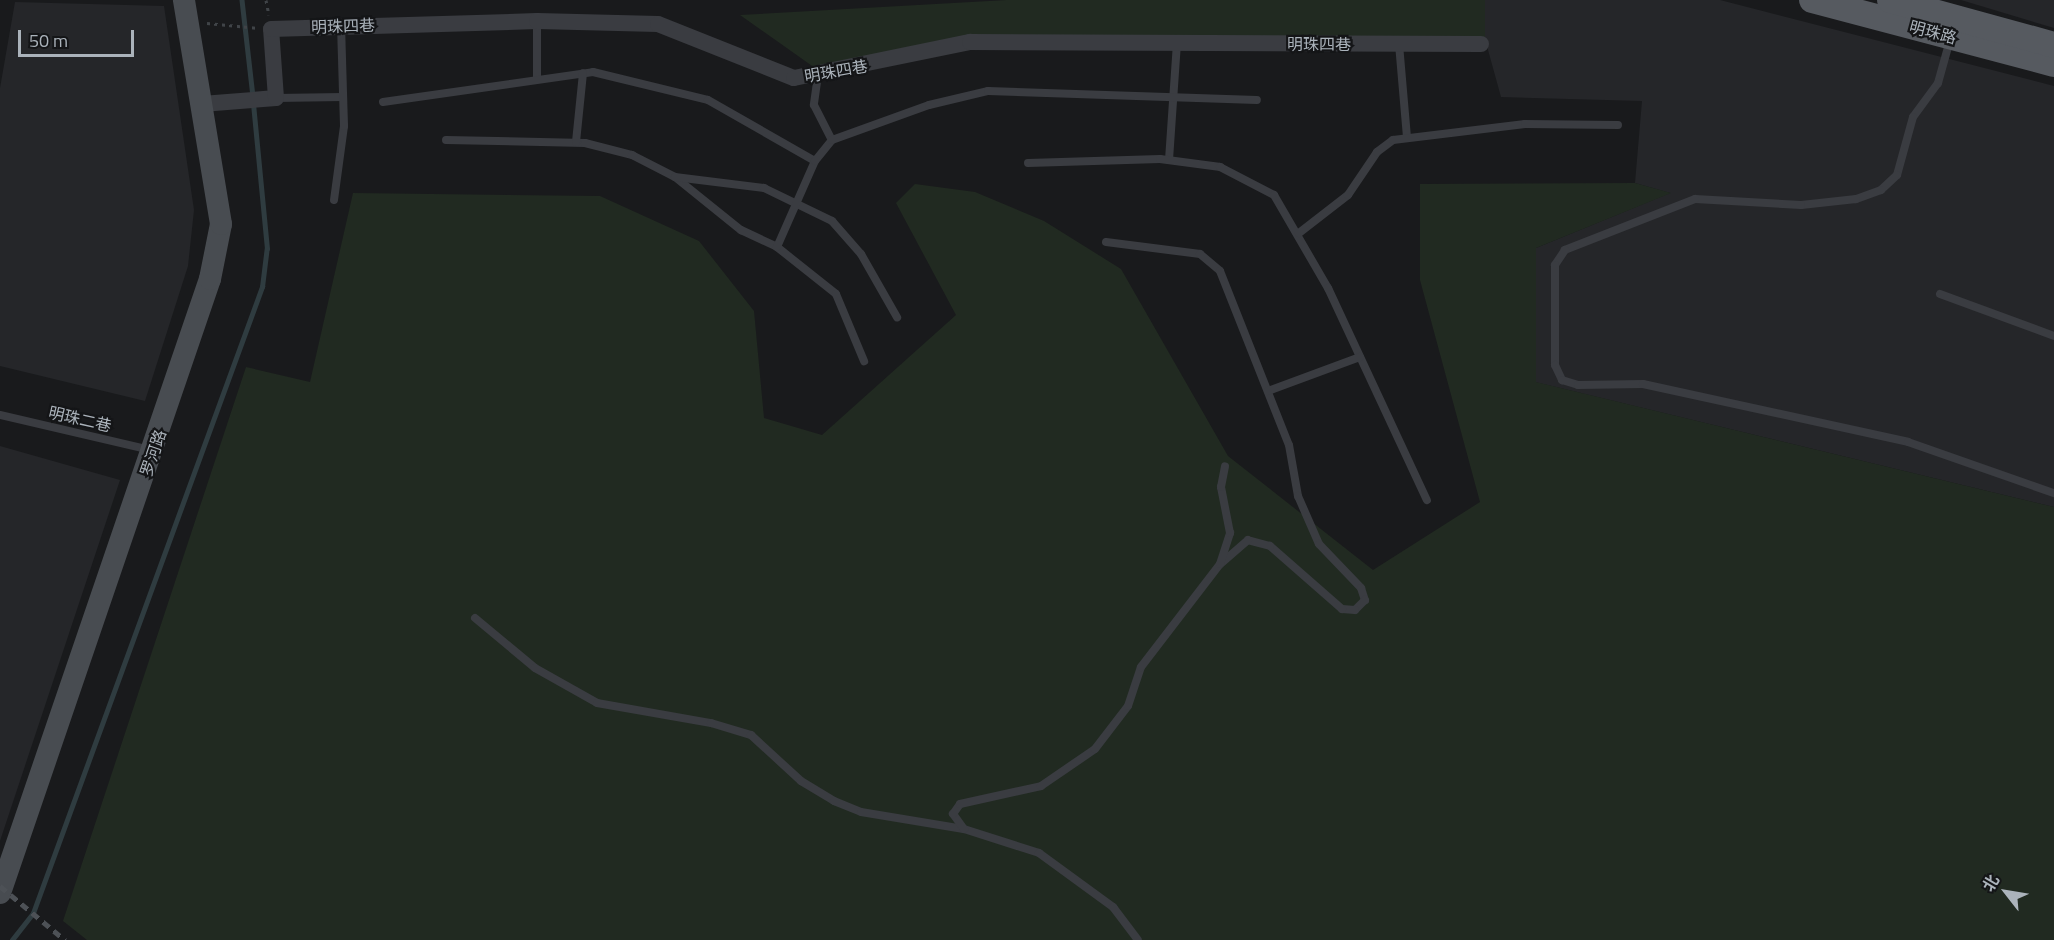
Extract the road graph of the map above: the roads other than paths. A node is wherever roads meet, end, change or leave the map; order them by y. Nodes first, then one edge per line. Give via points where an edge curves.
1 (1812, 0) edge
2 (1890, 0) edge
3 (186, 11) edge
4 (537, 21) junction
5 (341, 27) junction
6 (1950, 37) junction
7 (1177, 43) junction
8 (1399, 44) junction
9 (1481, 44) dead end
10 (2054, 45) edge
11 (2054, 64) edge
12 (583, 73) junction
13 (818, 75) junction
14 (537, 78) junction
15 (343, 97) junction
16 (276, 98) junction
17 (1257, 100) dead end
18 (1173, 101) junction
19 (383, 102) dead end
20 (202, 104) junction
21 (1617, 125) dead end
22 (1407, 138) junction
23 (446, 140) dead end
24 (832, 140) junction
25 (576, 142) junction
26 (1170, 160) junction
27 (815, 161) junction
28 (1028, 163) dead end
29 (675, 177) junction
30 (334, 200) dead end
31 (798, 200) junction
32 (1299, 233) junction
33 (1106, 242) dead end
34 (777, 248) junction
35 (1940, 294) dead end
36 (897, 317) dead end
37 (2054, 336) edge
38 (1360, 357) junction
39 (864, 361) dead end
40 (1268, 391) junction
41 (0, 416) edge
42 (154, 451) junction
43 (1225, 466) dead end
44 (2054, 493) edge
45 (1427, 500) dead end
46 (1220, 564) junction
47 (475, 618) dead end
48 (964, 829) junction
49 (0, 893) edge
50 (1138, 940) edge

1 - 6 main road, 明珠路
2 - 10 main road, 明珠路
3 - 20 main road, 罗河路
4 - 5 street, 明珠四巷
4 - 13 street, 明珠四巷 via 658,24 772,72
4 - 14 lane
5 - 15 lane
5 - 16 street, 明珠四巷 via 271,29
6 - 11 main road, 明珠路
6 - 44 lane via 1938,83 1913,117 1897,175 1881,190 1856,199 1802,205 1695,198 1566,250 1555,265 1555,365 1562,380 1578,385 1643,384 1908,442
7 - 8 street, 明珠四巷
7 - 13 street, 明珠四巷 via 970,42
7 - 18 lane
8 - 9 street, 明珠四巷
8 - 22 lane
12 - 14 lane
12 - 25 lane
12 - 27 lane via 708,100
13 - 24 lane via 814,105
14 - 19 lane
15 - 16 lane
15 - 30 lane
16 - 20 street
17 - 18 lane
18 - 24 lane via 988,91 880,120
18 - 26 lane
20 - 42 main road, 罗河路 via 221,224 210,279
21 - 22 lane via 1525,124
22 - 32 lane via 1393,140 1377,152 1348,195
23 - 25 lane
24 - 27 lane
25 - 29 lane via 632,155
26 - 28 lane
26 - 32 lane via 1220,167 1274,195
27 - 31 lane
29 - 31 lane via 764,188
29 - 34 lane via 741,230
31 - 34 lane
31 - 36 lane via 832,221 854,246
32 - 38 lane
33 - 40 lane via 1200,254 1220,271
34 - 39 lane via 836,294
35 - 37 lane
38 - 40 lane
38 - 45 lane
40 - 46 lane via 1289,445 1298,496 1319,544 1361,588 1365,600 1355,610 1342,609 1269,546 1248,540
41 - 42 lane, 明珠二巷
42 - 49 main road, 罗河路
43 - 46 lane via 1221,487 1230,533
46 - 48 lane via 1152,650 1128,706 1095,749 1041,786 960,804 953,814
47 - 48 lane via 535,668 597,704 711,723 751,735 801,781 834,801 861,812
48 - 50 lane via 1039,853 1066,869 1113,907

